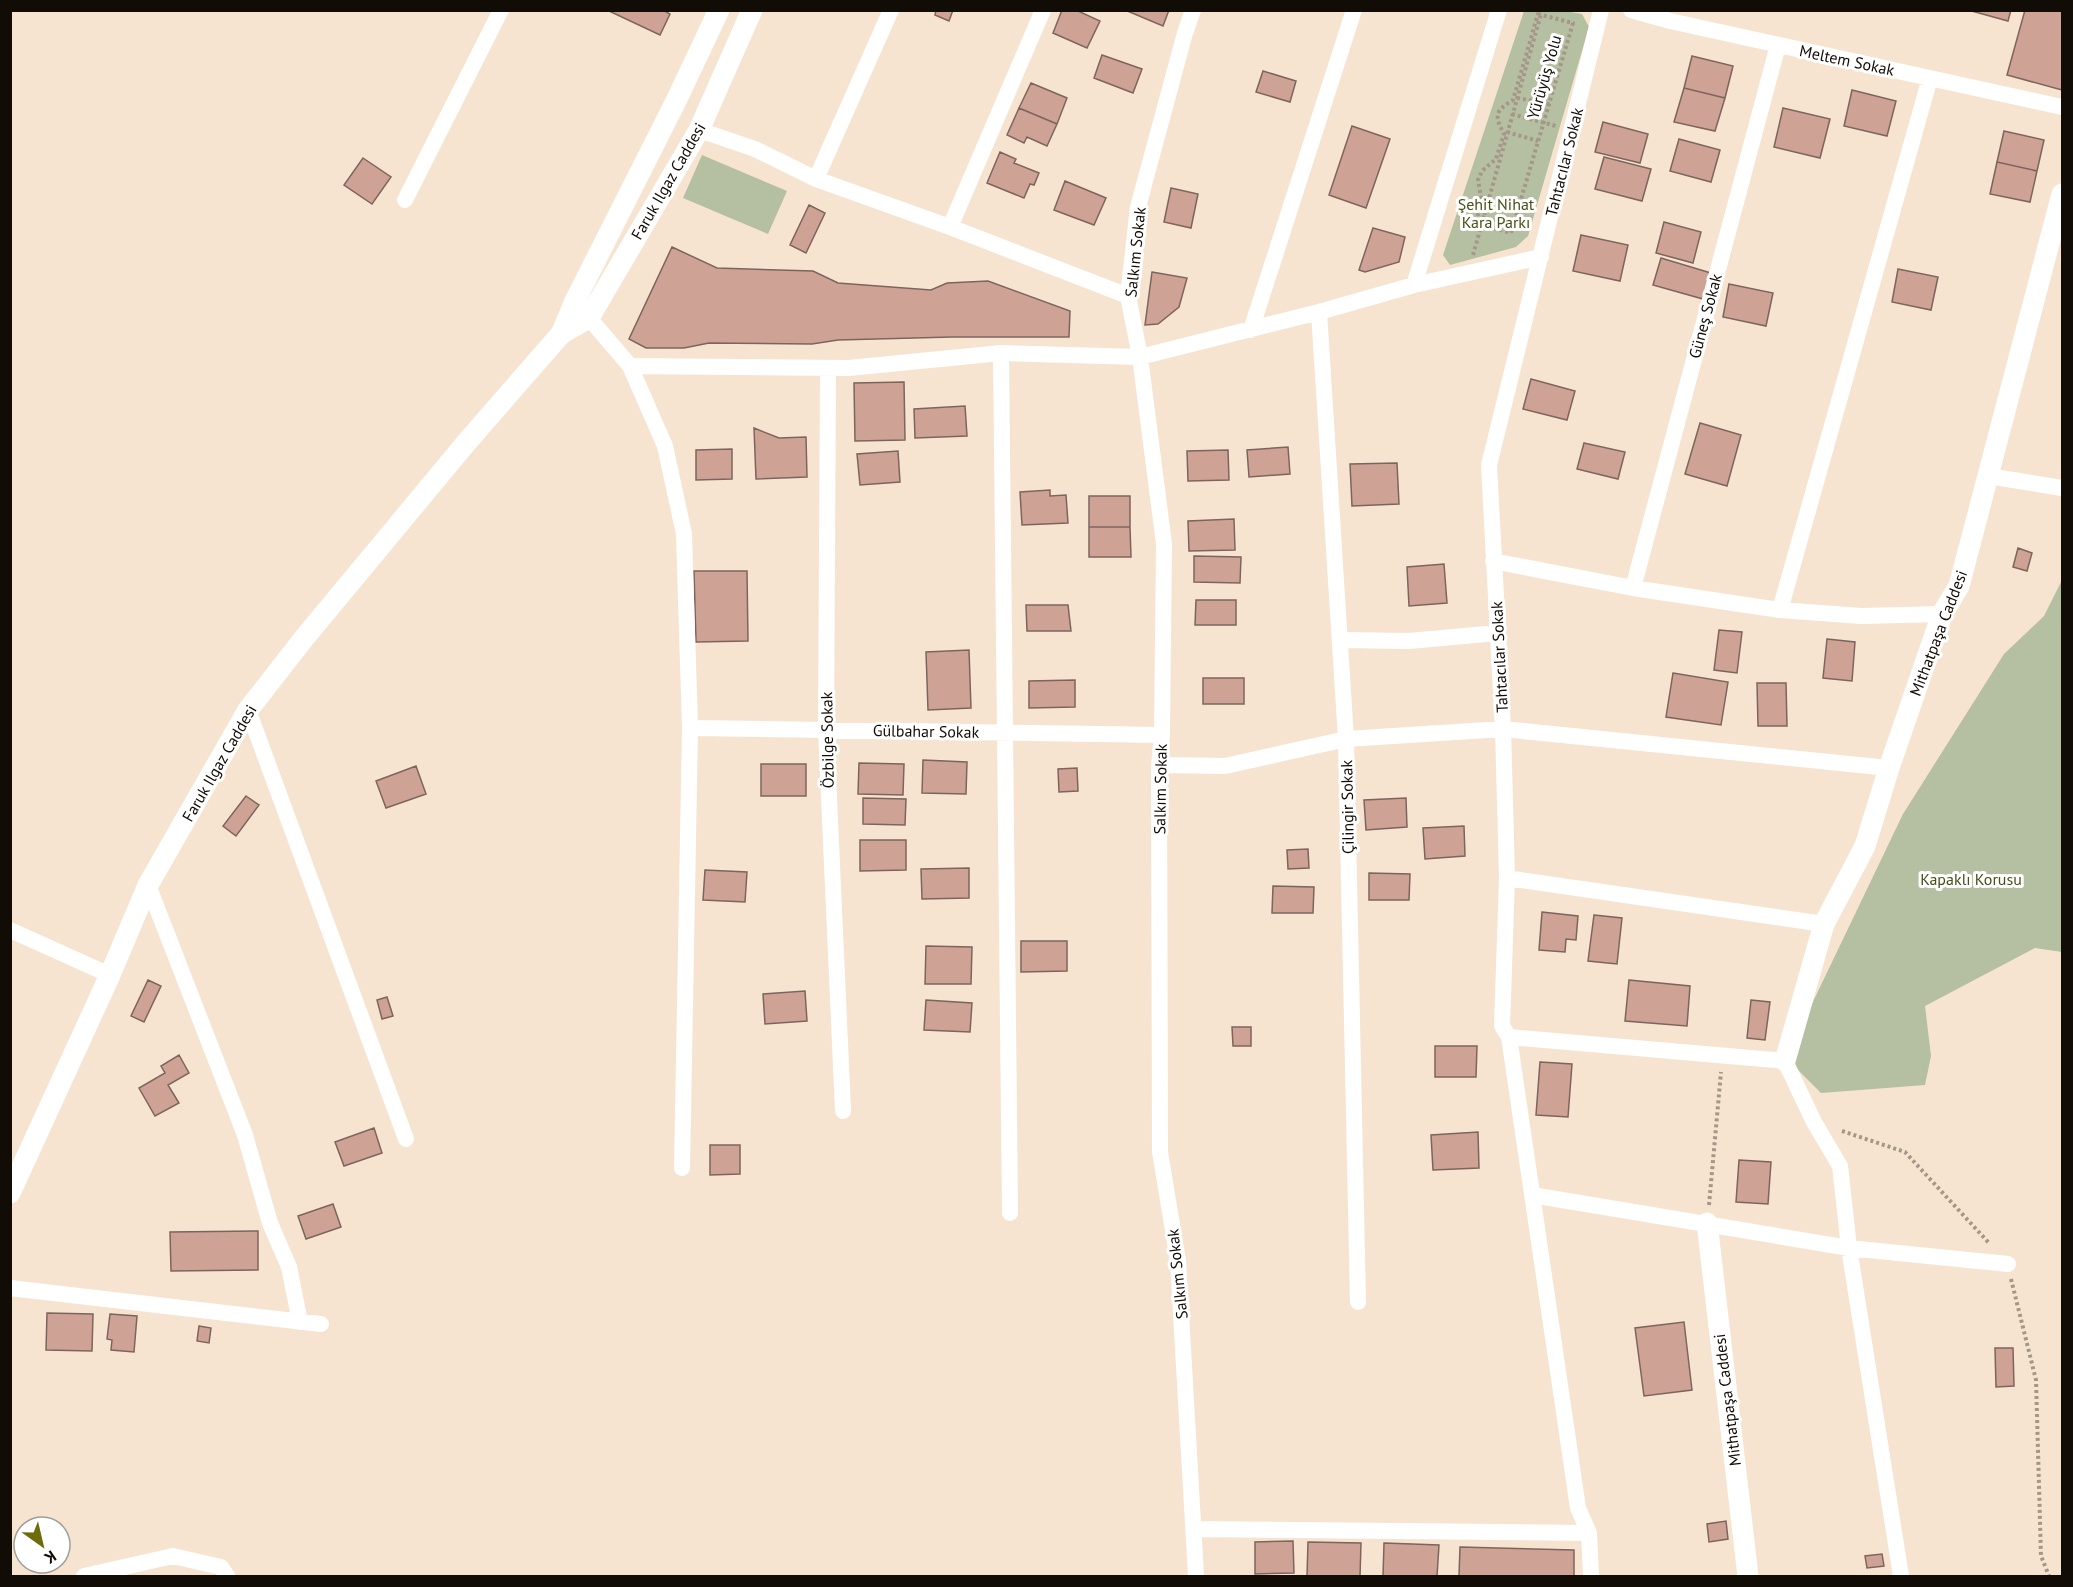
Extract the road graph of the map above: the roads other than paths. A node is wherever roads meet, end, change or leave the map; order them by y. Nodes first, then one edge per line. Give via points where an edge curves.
1 (501, 10) edge
2 (719, 10) edge
3 (752, 10) edge
4 (891, 10) edge
5 (1043, 10) edge
6 (1193, 10) edge
7 (1354, 10) edge
8 (1499, 10) edge
9 (1600, 10) edge
10 (1631, 10) edge
11 (1778, 45) junction
12 (1930, 78) junction
13 (2062, 107) edge
14 (699, 130) junction
15 (816, 179) junction
16 (2062, 194) edge
17 (405, 200) dead end
18 (950, 227) junction
19 (1540, 257) junction
20 (1414, 285) junction
21 (1128, 296) junction
22 (1319, 312) junction
23 (589, 318) junction
24 (1251, 330) junction
25 (561, 334) junction
26 (1001, 354) junction
27 (1140, 357) junction
28 (630, 366) junction
29 (828, 368) junction
30 (1988, 477) junction
31 (2062, 488) edge
32 (1493, 561) junction
33 (1633, 588) junction
34 (1780, 610) junction
35 (1942, 615) junction
36 (1497, 633) junction
37 (1340, 640) junction
38 (248, 710) junction
39 (690, 728) junction
40 (1503, 729) junction
41 (826, 730) junction
42 (1005, 732) junction
43 (1162, 735) junction
44 (1346, 739) junction
45 (1159, 765) junction
46 (1888, 768) junction
47 (1507, 878) junction
48 (148, 885) junction
49 (1824, 924) junction
50 (10, 930) edge
51 (110, 975) junction
52 (1509, 1037) junction
53 (1785, 1061) junction
54 (843, 1111) dead end
55 (406, 1139) dead end
56 (682, 1168) dead end
57 (10, 1193) edge
58 (1532, 1195) junction
59 (1010, 1213) dead end
60 (1707, 1223) junction
61 (1849, 1248) junction
62 (2008, 1264) road end
63 (10, 1288) edge
64 (1358, 1302) dead end
65 (300, 1322) junction
66 (321, 1324) dead end
67 (1195, 1529) junction
68 (1589, 1533) junction
69 (84, 1576) edge
70 (227, 1576) edge
71 (1196, 1576) edge
72 (1591, 1576) edge
73 (1748, 1576) edge
74 (1901, 1576) edge

1 - 17 street
2 - 25 street, Faruk Ilgaz Caddesi
3 - 14 street, Faruk Ilgaz Caddesi
4 - 15 street
5 - 18 street
6 - 21 street, Salkım Sokak via 1138,207
7 - 24 street
8 - 20 street
9 - 19 street, Tahtacılar Sokak
10 - 11 street, Meltem Sokak
11 - 12 street, Meltem Sokak
11 - 33 street, Güneş Sokak
12 - 13 street, Meltem Sokak
12 - 34 street
14 - 15 street via 755,149
14 - 23 street, Faruk Ilgaz Caddesi
15 - 18 street
16 - 30 street, Mithatpaşa Caddesi
18 - 21 street
19 - 20 street
19 - 32 street, Tahtacılar Sokak via 1490,465
20 - 22 street
21 - 27 street, Salkım Sokak
22 - 24 street
22 - 37 street, Çilingir Sokak
23 - 25 street, Faruk Ilgaz Caddesi
23 - 28 street
24 - 27 street
25 - 38 street, Faruk Ilgaz Caddesi via 466,443
26 - 27 street
26 - 29 street
26 - 42 street
27 - 43 street, Salkım Sokak via 1164,544
28 - 29 street
28 - 39 street via 665,446 684,534
29 - 41 street, Özbilge Sokak
30 - 31 street
30 - 35 street, Mithatpaşa Caddesi via 1959,586
32 - 33 street
32 - 36 street, Tahtacılar Sokak
33 - 34 street
34 - 35 street via 1861,616
35 - 46 street, Mithatpaşa Caddesi
36 - 37 street via 1409,641
36 - 40 street, Tahtacılar Sokak
37 - 44 street, Çilingir Sokak
38 - 48 street, Faruk Ilgaz Caddesi
38 - 55 street
39 - 41 street, Gülbahar Sokak
39 - 56 street
40 - 44 street
40 - 46 street
40 - 47 street, Tahtacılar Sokak
41 - 42 street, Gülbahar Sokak
41 - 54 street, Özbilge Sokak
42 - 43 street, Gülbahar Sokak
42 - 59 street
43 - 45 street, Salkım Sokak
44 - 45 street via 1225,766
44 - 64 street, Çilingir Sokak
45 - 67 street, Salkım Sokak via 1160,1152 1178,1261
46 - 49 street, Mithatpaşa Caddesi via 1865,846
47 - 49 street
47 - 52 street, Tahtacılar Sokak via 1502,1026
48 - 51 street, Faruk Ilgaz Caddesi
48 - 65 street via 245,1135 270,1222 289,1267
49 - 53 street, Mithatpaşa Caddesi
50 - 51 street
51 - 57 street, Faruk Ilgaz Caddesi
52 - 53 street
52 - 58 street, Tahtacılar Sokak
53 - 61 street via 1840,1166
58 - 60 street
58 - 68 street, Tahtacılar Sokak via 1578,1508
60 - 61 street
60 - 73 street, Mithatpaşa Caddesi
61 - 62 street
61 - 74 street
63 - 65 street
65 - 66 street
67 - 68 street
67 - 71 street, Salkım Sokak
68 - 72 street, Tahtacılar Sokak
69 - 70 street via 173,1556 221,1567

